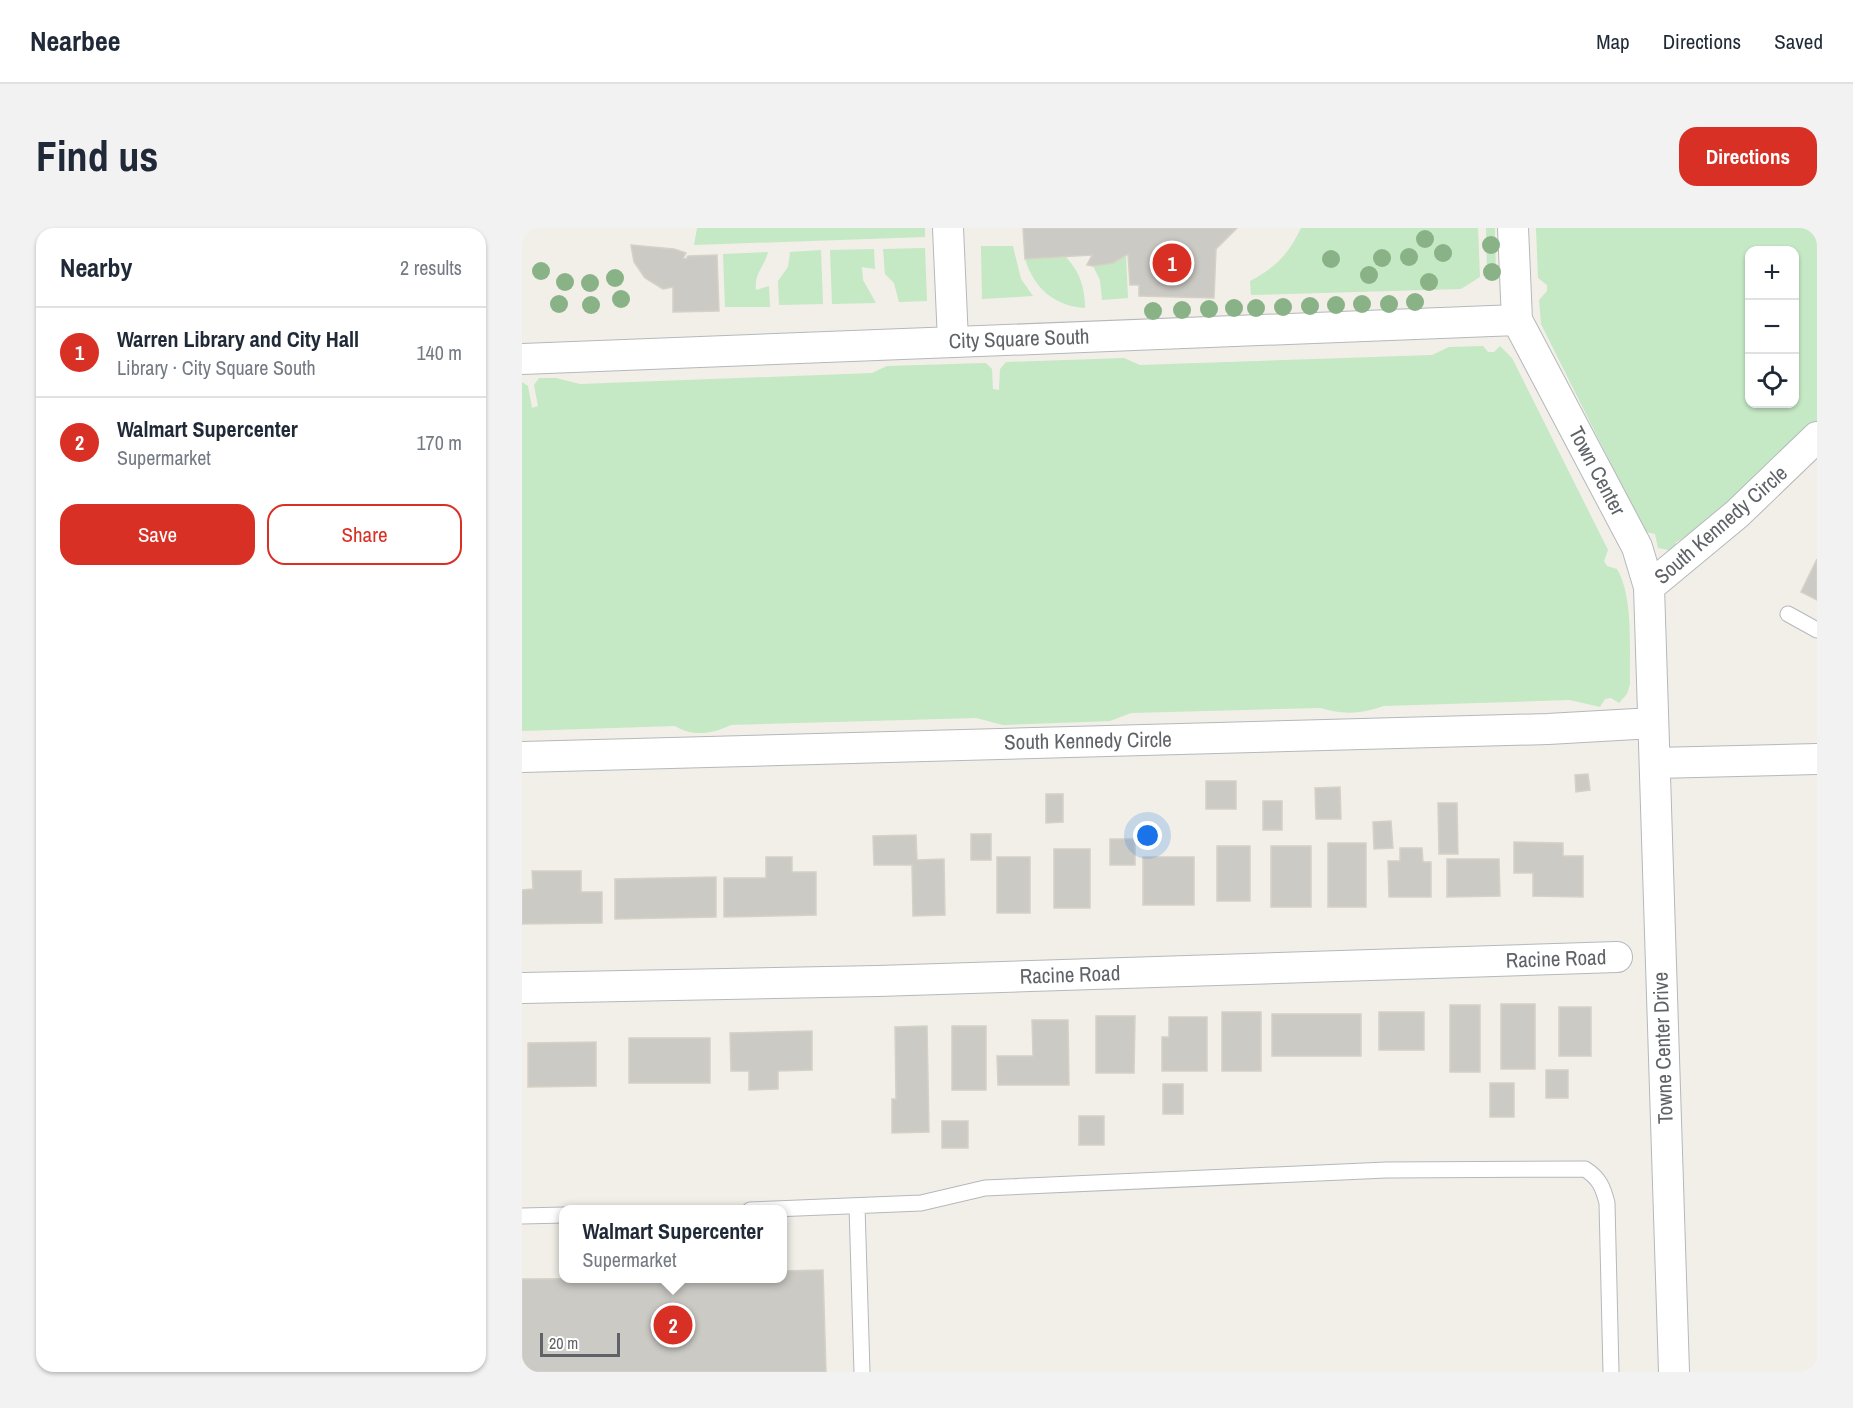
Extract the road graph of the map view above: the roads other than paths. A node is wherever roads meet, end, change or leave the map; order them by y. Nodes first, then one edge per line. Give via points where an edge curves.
1 (948, 228) edge
2 (1513, 228) edge
3 (1517, 320) junction
4 (953, 341) junction
5 (522, 359) edge
6 (1817, 437) edge
7 (1649, 587) junction
8 (1788, 614) dead end
9 (1817, 630) edge
10 (1653, 723) junction
11 (522, 757) edge
12 (1817, 759) edge
13 (1655, 763) junction
14 (1617, 957) dead end
15 (522, 988) edge
16 (857, 1206) junction
17 (787, 1208) edge
18 (559, 1215) edge
19 (522, 1216) edge
20 (862, 1372) edge
21 (1611, 1372) edge
22 (1674, 1372) edge

1 - 4 street
2 - 3 street, Town Center
3 - 4 street, City Square South
3 - 7 street, Town Center via 1637,547
4 - 5 street, City Square South
6 - 7 street, South Kennedy Circle via 1737,514
7 - 10 street, Town Center
8 - 9 lane
10 - 11 street, South Kennedy Circle
10 - 13 street, Towne Center Drive
12 - 13 street
13 - 22 street, Towne Center Drive
14 - 15 street, Racine Road via 878,981
16 - 17 lane
16 - 20 lane
16 - 21 lane via 921,1203 985,1188 1386,1170 1585,1169 1604,1189 1607,1203
18 - 19 lane

